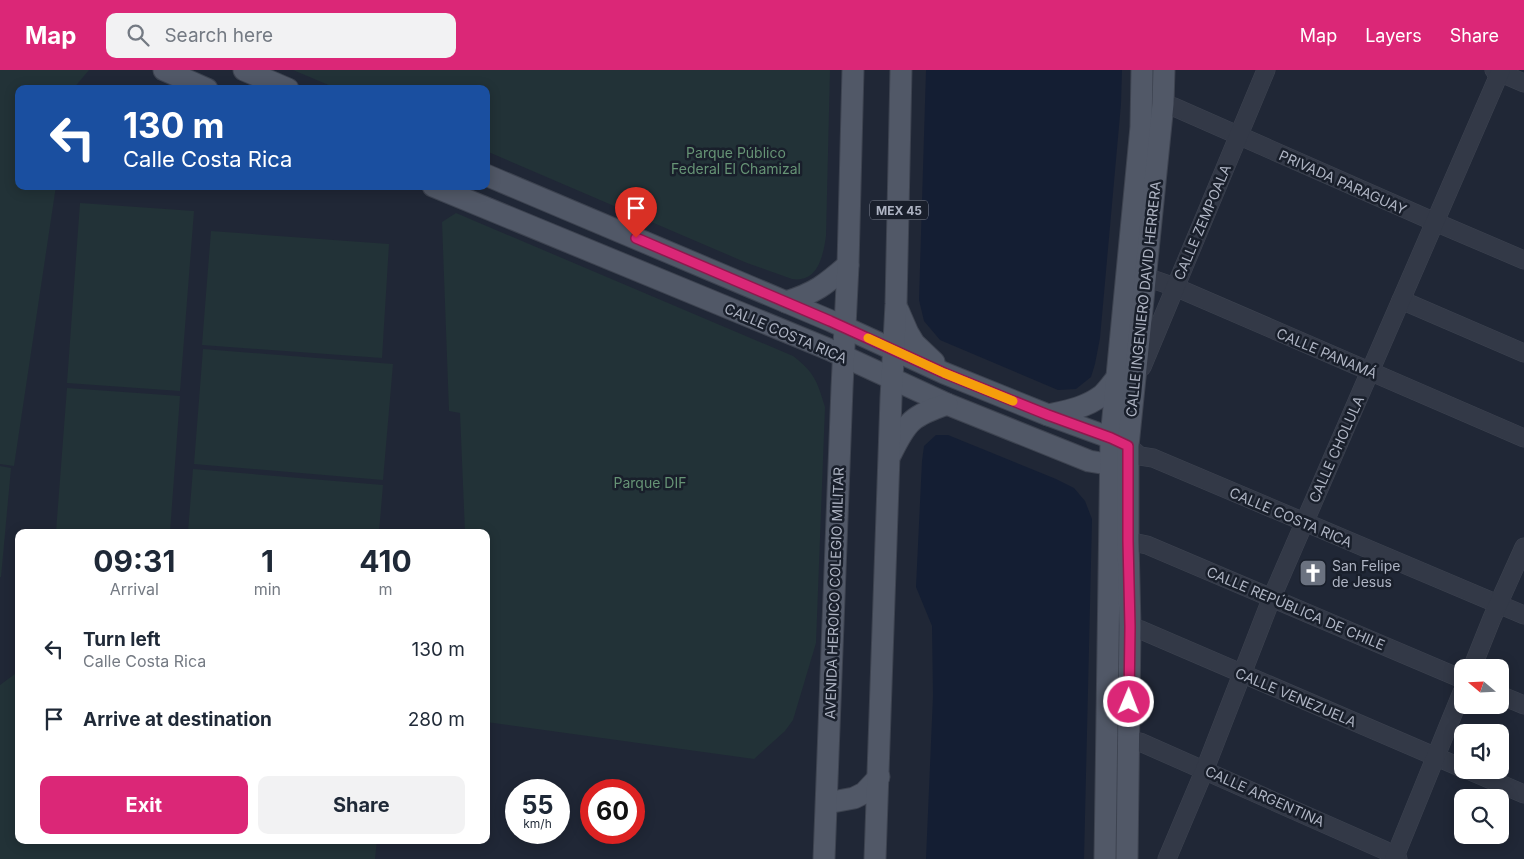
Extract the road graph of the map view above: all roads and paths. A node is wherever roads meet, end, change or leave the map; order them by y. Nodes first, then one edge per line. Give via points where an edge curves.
1 (164, 70) edge
2 (244, 70) edge
3 (853, 70) edge
4 (901, 70) edge
5 (1142, 70) edge
6 (1164, 70) edge
7 (1266, 70) edge
8 (1498, 71) edge
9 (1524, 83) edge
10 (198, 85) edge
11 (279, 85) edge
12 (1163, 104) junction
13 (1238, 136) junction
14 (490, 177) edge
15 (508, 184) junction
16 (442, 190) edge
17 (497, 213) junction
18 (1435, 222) junction
19 (1524, 260) edge
20 (848, 265) junction
21 (1137, 277) junction
22 (1175, 287) junction
23 (1401, 300) junction
24 (786, 302) junction
25 (896, 304) junction
26 (845, 327) junction
27 (894, 349) junction
28 (1524, 353) edge
29 (844, 357) junction
30 (1370, 372) junction
31 (944, 373) junction
32 (1126, 374) junction
33 (892, 379) junction
34 (947, 404) junction
35 (1048, 415) junction
36 (1524, 438) edge
37 (1124, 452) junction
38 (889, 459) junction
39 (1304, 522) junction
40 (1128, 541) junction
41 (1524, 547) edge
42 (1272, 597) junction
43 (1498, 604) junction
44 (1524, 615) edge
45 (1130, 627) junction
46 (1476, 659) edge
47 (1242, 674) junction
48 (1454, 676) edge
49 (1509, 699) edge
50 (1524, 705) edge
51 (1454, 712) edge
52 (1129, 740) junction
53 (1436, 756) junction
54 (1454, 764) edge
55 (1204, 769) junction
56 (879, 777) junction
57 (1489, 779) edge
58 (1524, 794) edge
59 (827, 803) junction
60 (1396, 858) edge
61 (824, 859) edge
62 (875, 859) edge
63 (1105, 859) edge
64 (1127, 859) edge
65 (1167, 859) edge

1 - 10 main road
2 - 11 main road
3 - 20 main road, MEX 45
4 - 25 main road, MEX 45
5 - 21 main road, CALLE INGENIERO DAVID HERRERA
6 - 12 main road, CALLE INGENIERO DAVID HERRERA
7 - 13 street, CALLE ZEMPOALA
8 - 9 street
8 - 18 street, CALLE CHOLULA
12 - 13 street, PRIVADA PARAGUAY
12 - 21 main road, CALLE INGENIERO DAVID HERRERA
13 - 18 street, PRIVADA PARAGUAY
13 - 22 street, CALLE ZEMPOALA
14 - 15 main road, CALLE COSTA RICA
15 - 17 main road
15 - 24 main road, CALLE COSTA RICA
16 - 17 main road, CALLE COSTA RICA
17 - 29 main road, CALLE COSTA RICA
18 - 19 street, PRIVADA PARAGUAY
18 - 23 street, CALLE CHOLULA
20 - 24 main road via 826,285 807,296
20 - 26 main road, MEX 45
21 - 22 street, CALLE PANAMÁ
21 - 32 main road, CALLE INGENIERO DAVID HERRERA
22 - 30 street, CALLE PANAMÁ
22 - 32 street, CALLE ZEMPOALA via 1142,367
23 - 28 street
23 - 30 street, CALLE CHOLULA
24 - 26 main road, CALLE COSTA RICA
25 - 27 main road, MEX 45
25 - 31 main road via 914,342
26 - 27 main road, CALLE COSTA RICA
26 - 29 main road, AVENIDA HEROICO COLEGIO MILITAR
27 - 31 main road, CALLE COSTA RICA
27 - 33 main road
29 - 33 main road, CALLE COSTA RICA
29 - 59 main road, AVENIDA HEROICO COLEGIO MILITAR
30 - 36 street, CALLE PANAMÁ
30 - 39 street, CALLE CHOLULA
31 - 35 main road, CALLE COSTA RICA
32 - 35 main road via 1084,406
32 - 37 main road, CALLE INGENIERO DAVID HERRERA
33 - 34 main road, CALLE COSTA RICA
33 - 38 main road
34 - 37 main road, CALLE COSTA RICA via 1089,462 1101,463
34 - 38 main road via 925,412 907,425
35 - 37 main road, CALLE COSTA RICA
37 - 39 street, CALLE COSTA RICA via 1153,458
37 - 40 main road, CALLE INGENIERO DAVID HERRERA
37 - 63 main road, CALLE INGENIERO DAVID HERRERA
38 - 56 main road
39 - 42 street, CALLE CHOLULA
39 - 43 street, CALLE COSTA RICA
40 - 42 street, CALLE REPÚBLICA DE CHILE via 1147,545
40 - 45 main road, CALLE INGENIERO DAVID HERRERA
41 - 43 street
42 - 47 street, CALLE CHOLULA
42 - 48 street, CALLE REPÚBLICA DE CHILE
43 - 44 street, CALLE COSTA RICA
43 - 46 street
45 - 47 street, CALLE VENEZUELA
45 - 52 main road, CALLE INGENIERO DAVID HERRERA
47 - 53 street, CALLE VENEZUELA
47 - 55 street, CALLE CHOLULA
49 - 50 street
51 - 53 street
52 - 55 street, CALLE ARGENTINA
52 - 64 main road, CALLE INGENIERO DAVID HERRERA
53 - 54 street, CALLE VENEZUELA
53 - 60 street
55 - 60 street, CALLE ARGENTINA
55 - 65 street, CALLE CHOLULA
56 - 59 main road via 864,793 854,798
56 - 62 main road
57 - 58 street
59 - 61 main road, AVENIDA HEROICO COLEGIO MILITAR

